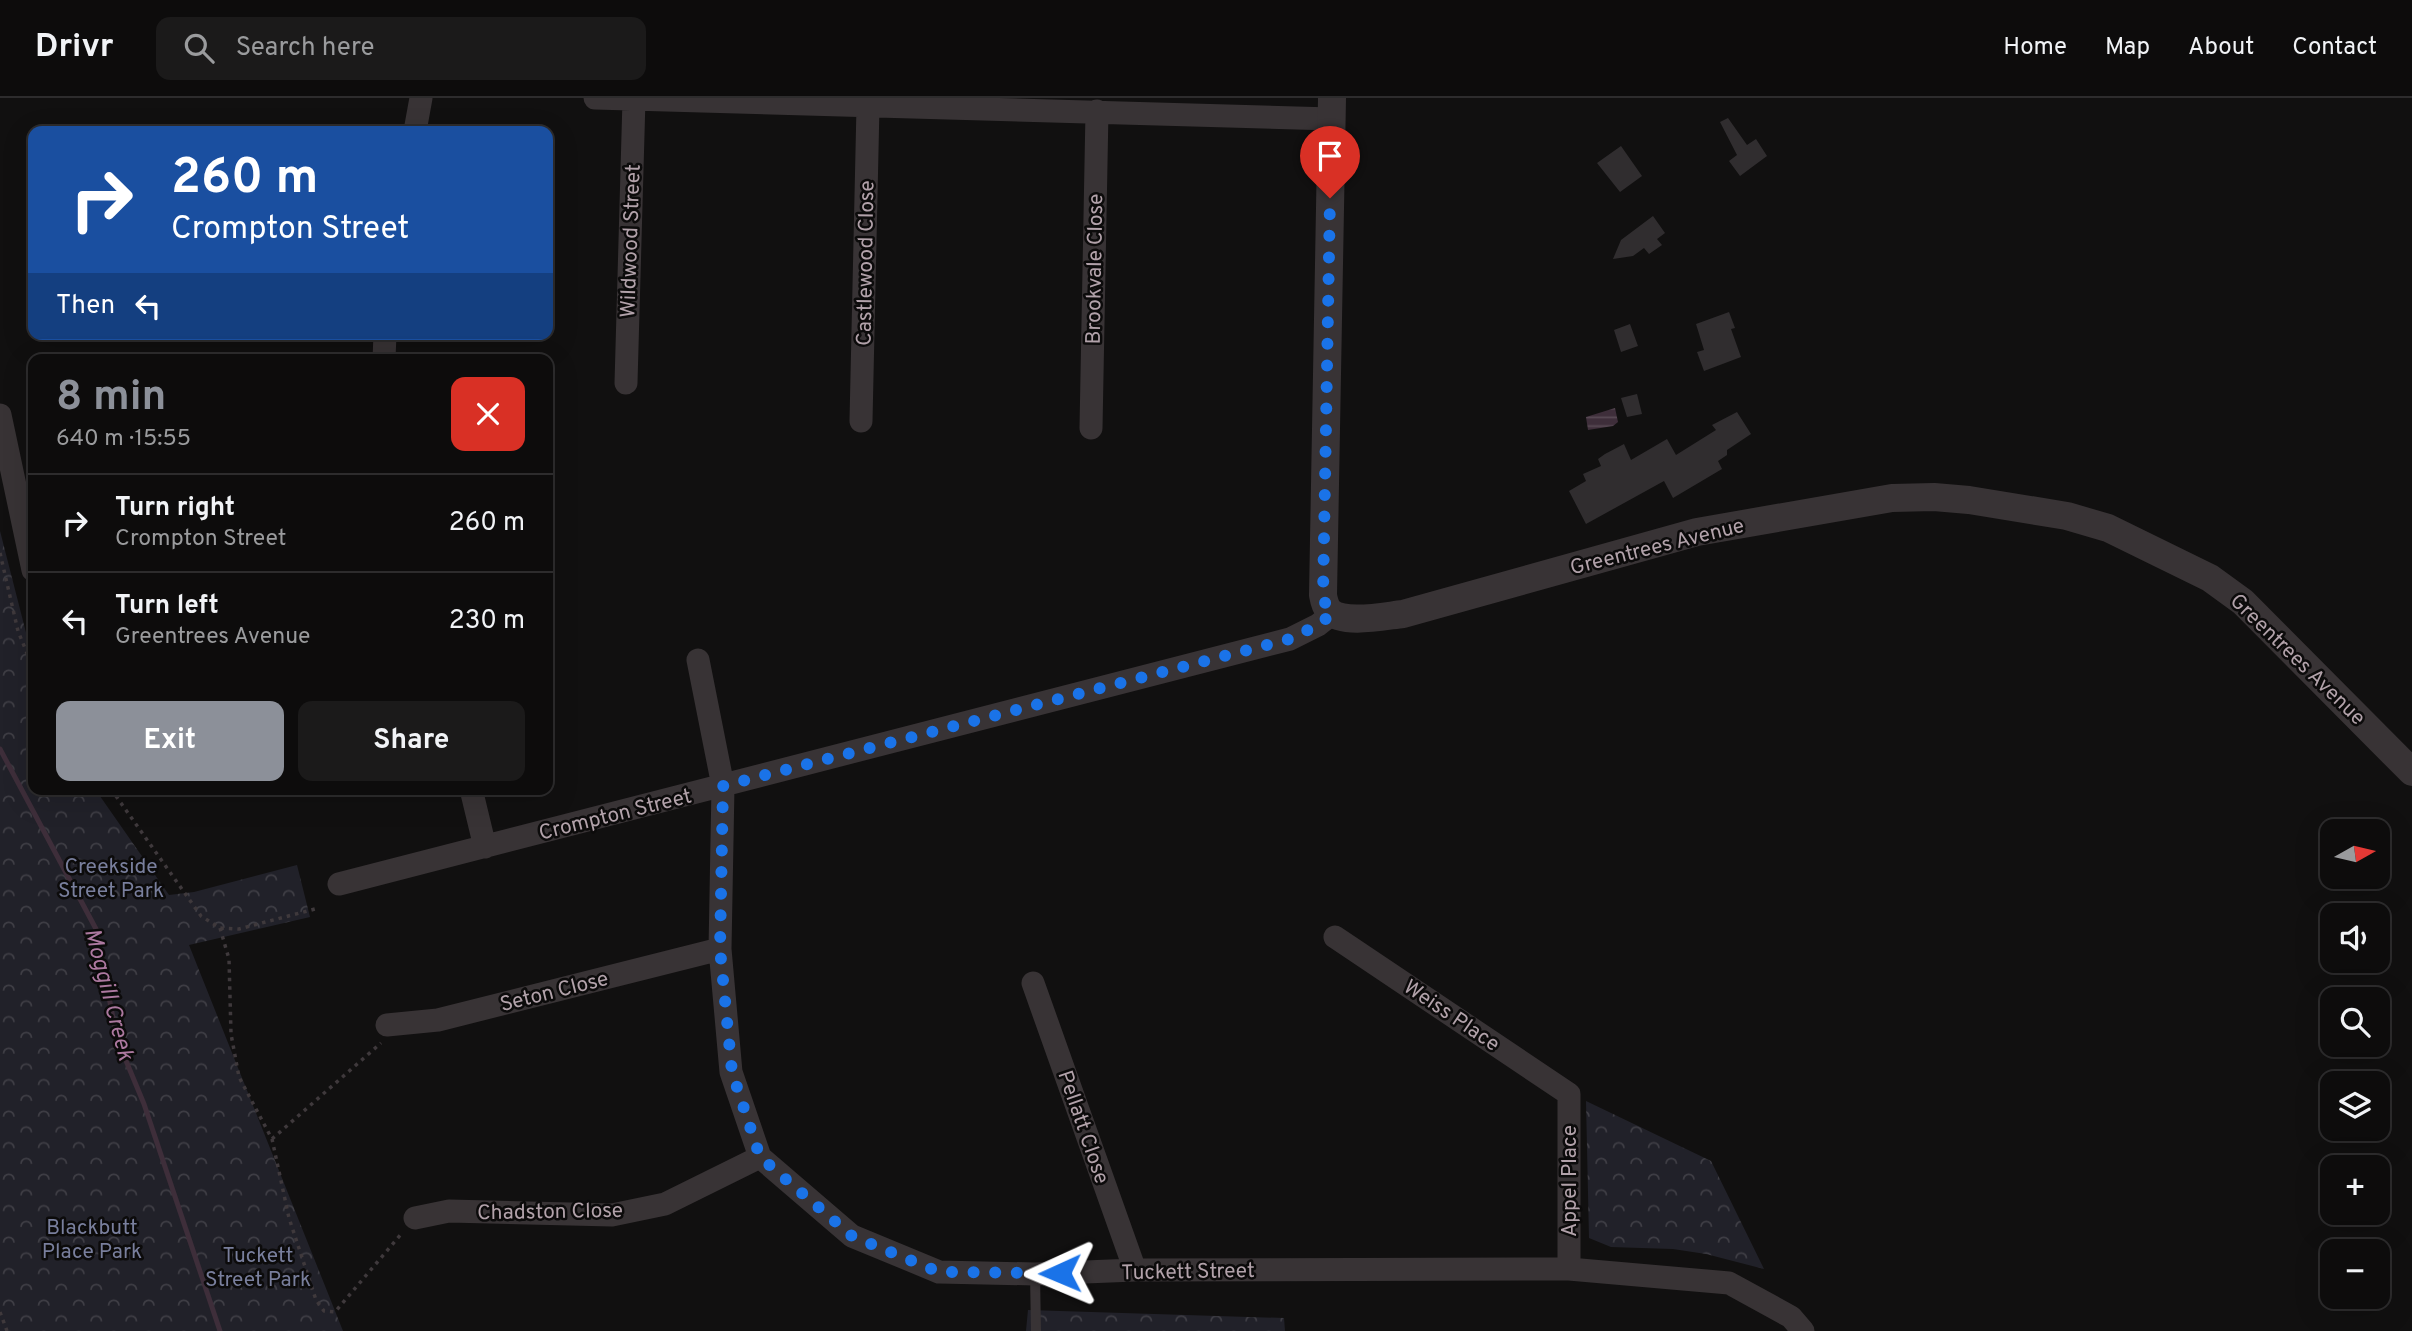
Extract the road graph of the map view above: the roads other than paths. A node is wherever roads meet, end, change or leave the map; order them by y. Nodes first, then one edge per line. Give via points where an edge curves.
1 (421, 98) edge
2 (596, 98) edge
3 (634, 99) edge
4 (868, 106) junction
5 (1332, 108) edge
6 (1097, 111) junction
7 (416, 126) edge
8 (626, 383) dead end
9 (0, 415) edge
10 (861, 421) dead end
11 (1091, 428) dead end
12 (28, 547) edge
13 (1332, 614) junction
14 (698, 660) dead end
15 (2412, 772) edge
16 (723, 786) junction
17 (472, 795) edge
18 (485, 847) junction
19 (339, 884) dead end
20 (1335, 937) dead end
21 (720, 949) junction
22 (1033, 983) dead end
23 (387, 1025) road end
24 (1569, 1094) joint
25 (760, 1157) junction
26 (415, 1218) road end
27 (1569, 1269) junction
28 (1135, 1270) junction
29 (1035, 1274) junction
30 (1036, 1331) edge
31 (1802, 1331) edge

1 - 7 street
2 - 3 street
3 - 4 street
3 - 8 street, Wildwood Street
4 - 6 street
4 - 10 street, Castlewood Close
5 - 6 street
5 - 13 street via 1323,595
6 - 11 street, Brookvale Close
9 - 12 street
13 - 15 street, Greentrees Avenue via 1356,619 1403,614 1697,532 1892,498 1969,500 2067,516 2108,528 2210,578 2243,602
13 - 16 street, Crompton Street via 1290,639
14 - 16 street
16 - 18 street, Crompton Street
16 - 21 street
17 - 18 street
18 - 19 street, Crompton Street
20 - 24 street, Weiss Place
21 - 23 street, Seton Close via 438,1020
21 - 25 street via 732,1072
22 - 28 street, Pellatt Close
24 - 27 street, Appel Place
25 - 26 street, Chadston Close via 665,1204 612,1214 449,1211
25 - 29 street, Tuckett Street via 852,1236 939,1272
27 - 28 street, Tuckett Street
27 - 31 street, Tuckett Street via 1729,1283 1791,1317
28 - 29 street, Tuckett Street
29 - 30 lane

